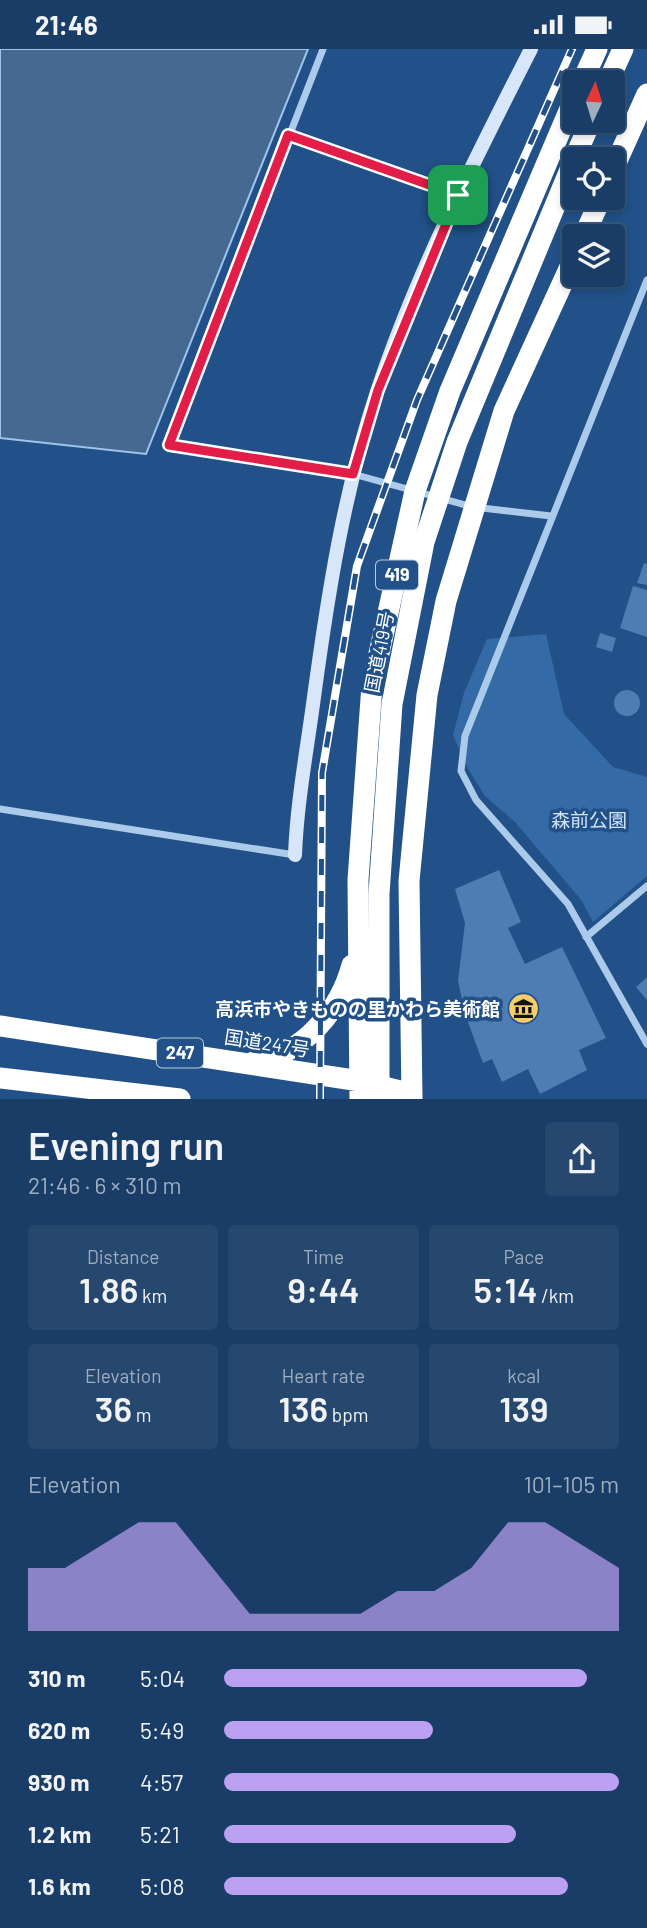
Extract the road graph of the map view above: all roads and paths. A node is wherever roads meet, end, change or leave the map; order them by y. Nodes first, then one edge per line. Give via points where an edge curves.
1 (323, 49) edge
2 (531, 49) edge
3 (597, 49) edge
4 (623, 49) edge
5 (587, 70) edge
6 (613, 70) edge
7 (647, 94) edge
8 (562, 127) edge
9 (288, 135) junction
10 (623, 147) edge
11 (562, 188) edge
12 (458, 195) junction
13 (647, 280) edge
14 (562, 284) edge
15 (353, 474) junction
16 (415, 491) junction
17 (473, 507) junction
18 (551, 516) junction
19 (0, 809) edge
20 (295, 855) joint
21 (647, 886) edge
22 (586, 937) junction
23 (359, 939) junction
24 (0, 1026) edge
25 (647, 1044) edge
26 (242, 1063) junction
27 (0, 1078) edge
28 (360, 1090) edge
29 (412, 1096) edge
30 (180, 1098) edge
31 (379, 1098) edge

1 - 9 street
2 - 12 street
3 - 5 highway
4 - 6 highway
7 - 10 highway
8 - 16 highway, 419 via 450,391
9 - 12 street
9 - 15 street via 169,445
11 - 31 highway, 国道419号 / 419, bridge via 467,417 424,542 392,704 379,894
12 - 15 street via 378,390
13 - 18 street
14 - 17 highway via 504,411
15 - 16 street
15 - 20 street via 324,625
16 - 17 street
16 - 23 highway, 419 via 372,685 358,880
17 - 18 street
17 - 29 highway via 446,601 427,695 409,881
18 - 22 street via 465,736 461,771 476,800 568,904
19 - 20 street
21 - 22 street
22 - 25 street
23 - 26 highway via 346,990 306,1041 266,1060
23 - 28 highway, 419
24 - 26 highway, 国道247号 / 247
26 - 28 highway, 国道247号 / 247
27 - 30 highway, 247
28 - 29 highway, 国道247号 / 247

